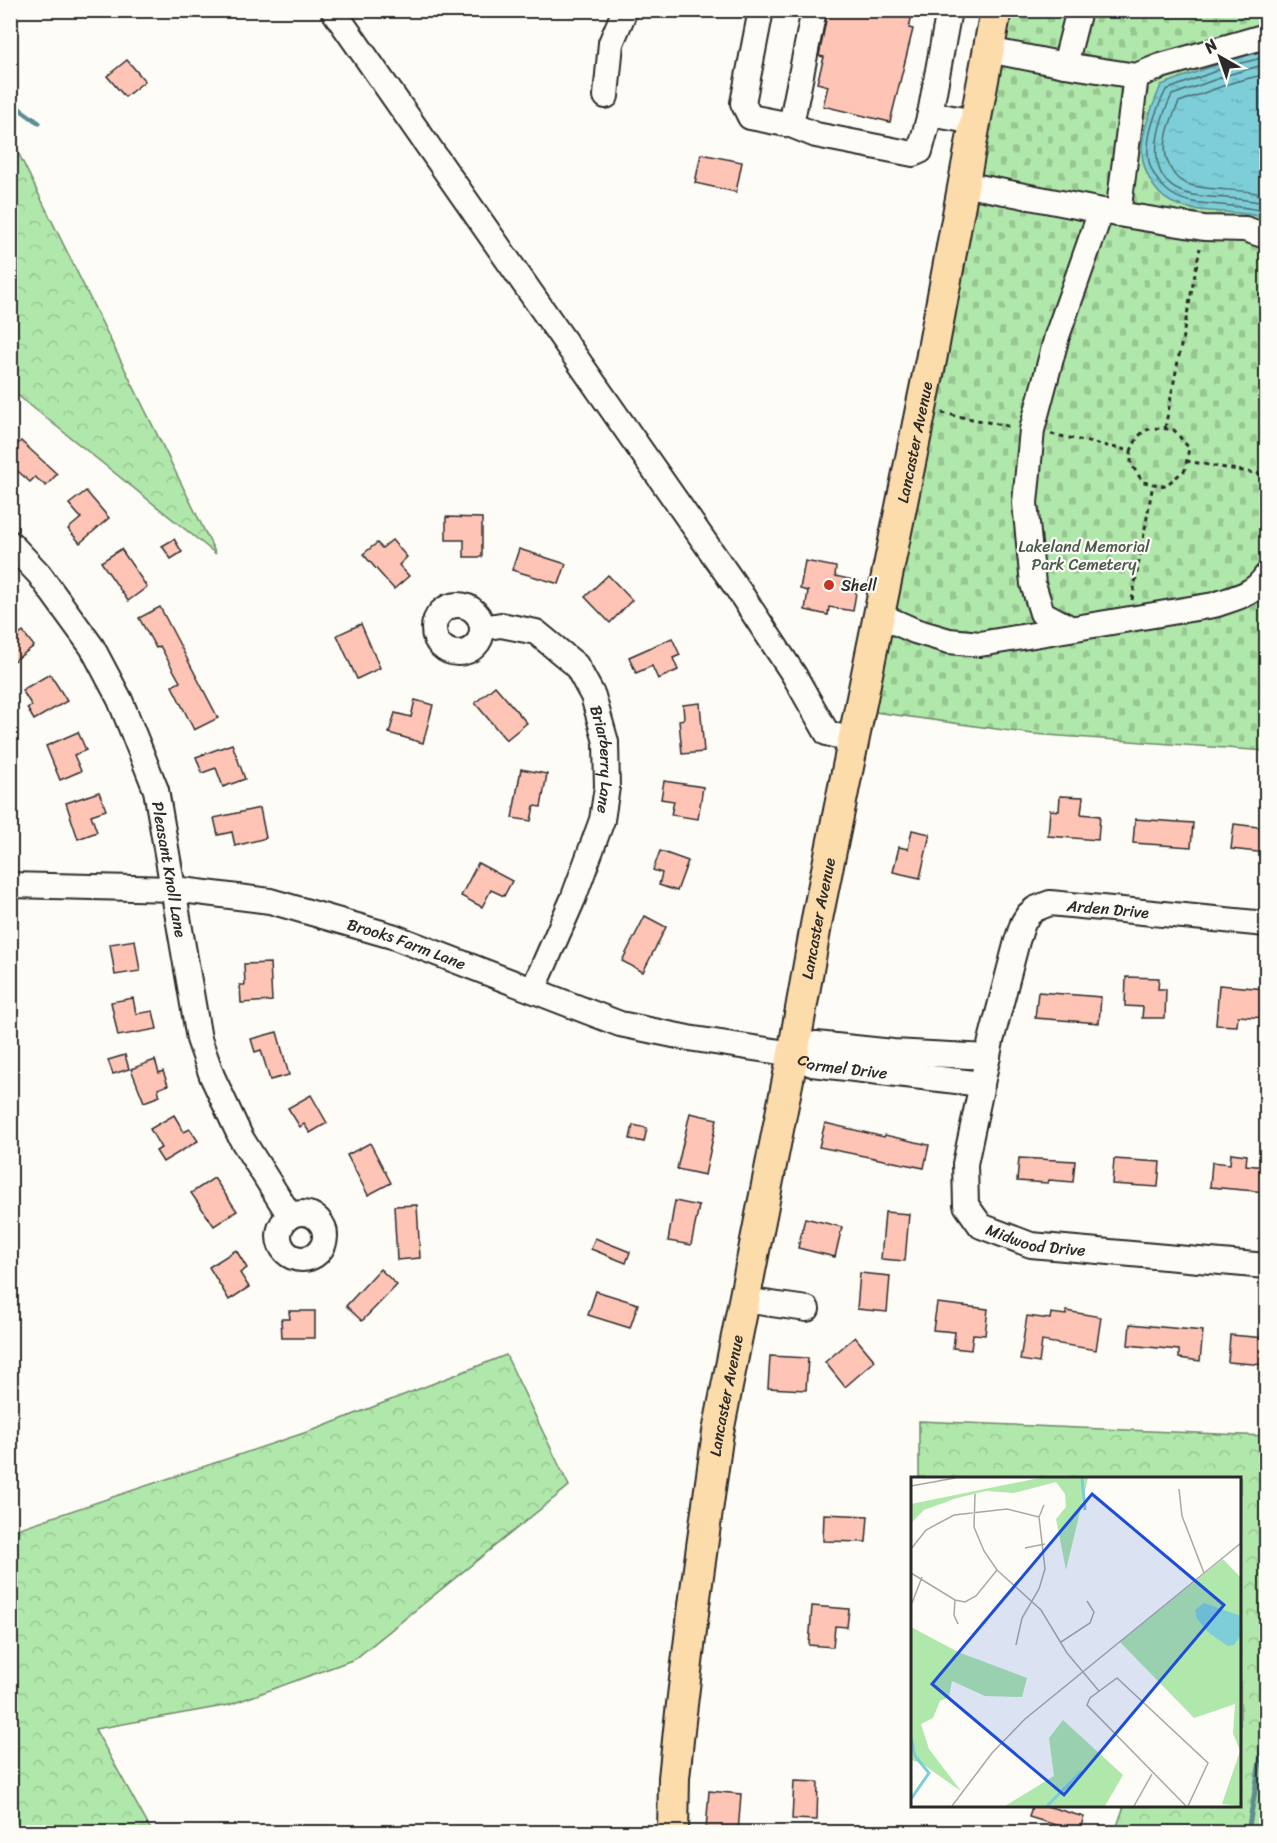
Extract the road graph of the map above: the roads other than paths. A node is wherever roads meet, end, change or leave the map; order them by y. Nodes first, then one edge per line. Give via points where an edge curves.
1 (333, 10) edge
2 (625, 10) edge
3 (761, 10) edge
4 (814, 10) edge
5 (949, 10) edge
6 (996, 10) edge
7 (1079, 10) edge
8 (1266, 36) edge
9 (988, 50) junction
10 (1065, 65) junction
11 (1136, 76) junction
12 (606, 96) dead end
13 (930, 114) junction
14 (975, 122) junction
15 (791, 125) junction
16 (963, 184) junction
17 (1109, 212) junction
18 (1266, 236) edge
19 (10, 543) edge
20 (1266, 576) edge
21 (1037, 597) junction
22 (879, 615) junction
23 (482, 628) dead end
24 (1071, 628) junction
25 (996, 641) junction
26 (853, 741) junction
27 (10, 885) edge
28 (174, 889) junction
29 (1266, 924) edge
30 (533, 990) junction
31 (793, 1054) junction
32 (988, 1057) junction
33 (982, 1084) junction
34 (290, 1215) dead end
35 (1266, 1266) edge
36 (744, 1300) junction
37 (807, 1309) dead end
38 (673, 1833) edge

1 - 26 street via 739,591 827,733
2 - 12 street via 611,43
3 - 15 street via 743,104 750,117
4 - 15 street
5 - 13 street
6 - 9 main road, Lancaster Avenue
7 - 10 street
8 - 11 street
9 - 10 street
9 - 14 main road, Lancaster Avenue
10 - 11 street
11 - 17 street
13 - 14 street
13 - 15 street via 920,151 913,154 816,135
14 - 16 main road, Lancaster Avenue
16 - 17 street
16 - 22 main road, Lancaster Avenue
17 - 18 street via 1204,228 1245,229
17 - 21 street via 1057,336 1032,430 1025,503
19 - 28 street, Pleasant Knoll Lane via 39,573 92,647 120,700 156,790
20 - 24 street via 1251,593 1214,604
21 - 24 street via 1042,613
21 - 25 street via 1018,626
22 - 25 street via 949,641
22 - 26 main road, Lancaster Avenue
23 - 30 street, Briarberry Lane via 501,625 536,632 576,664 593,696 606,742 607,787 602,820
24 - 25 street
26 - 31 main road, Lancaster Avenue
27 - 28 street, Brooks Farm Lane
28 - 30 street, Brooks Farm Lane via 270,901 392,936
28 - 34 street, Pleasant Knoll Lane via 199,1039 208,1067 241,1138
29 - 32 street, Arden Drive via 1050,903 1035,909 1023,923
30 - 31 street, Brooks Farm Lane via 620,1024
31 - 32 street, Carmel Drive via 816,1044
31 - 33 street, Carmel Drive via 812,1064
31 - 36 main road, Lancaster Avenue
32 - 33 street, Midwood Drive
33 - 35 street, Midwood Drive via 965,1164 966,1204 981,1226 1031,1245
36 - 37 street
36 - 38 main road, Lancaster Avenue via 718,1432 695,1596 674,1778

